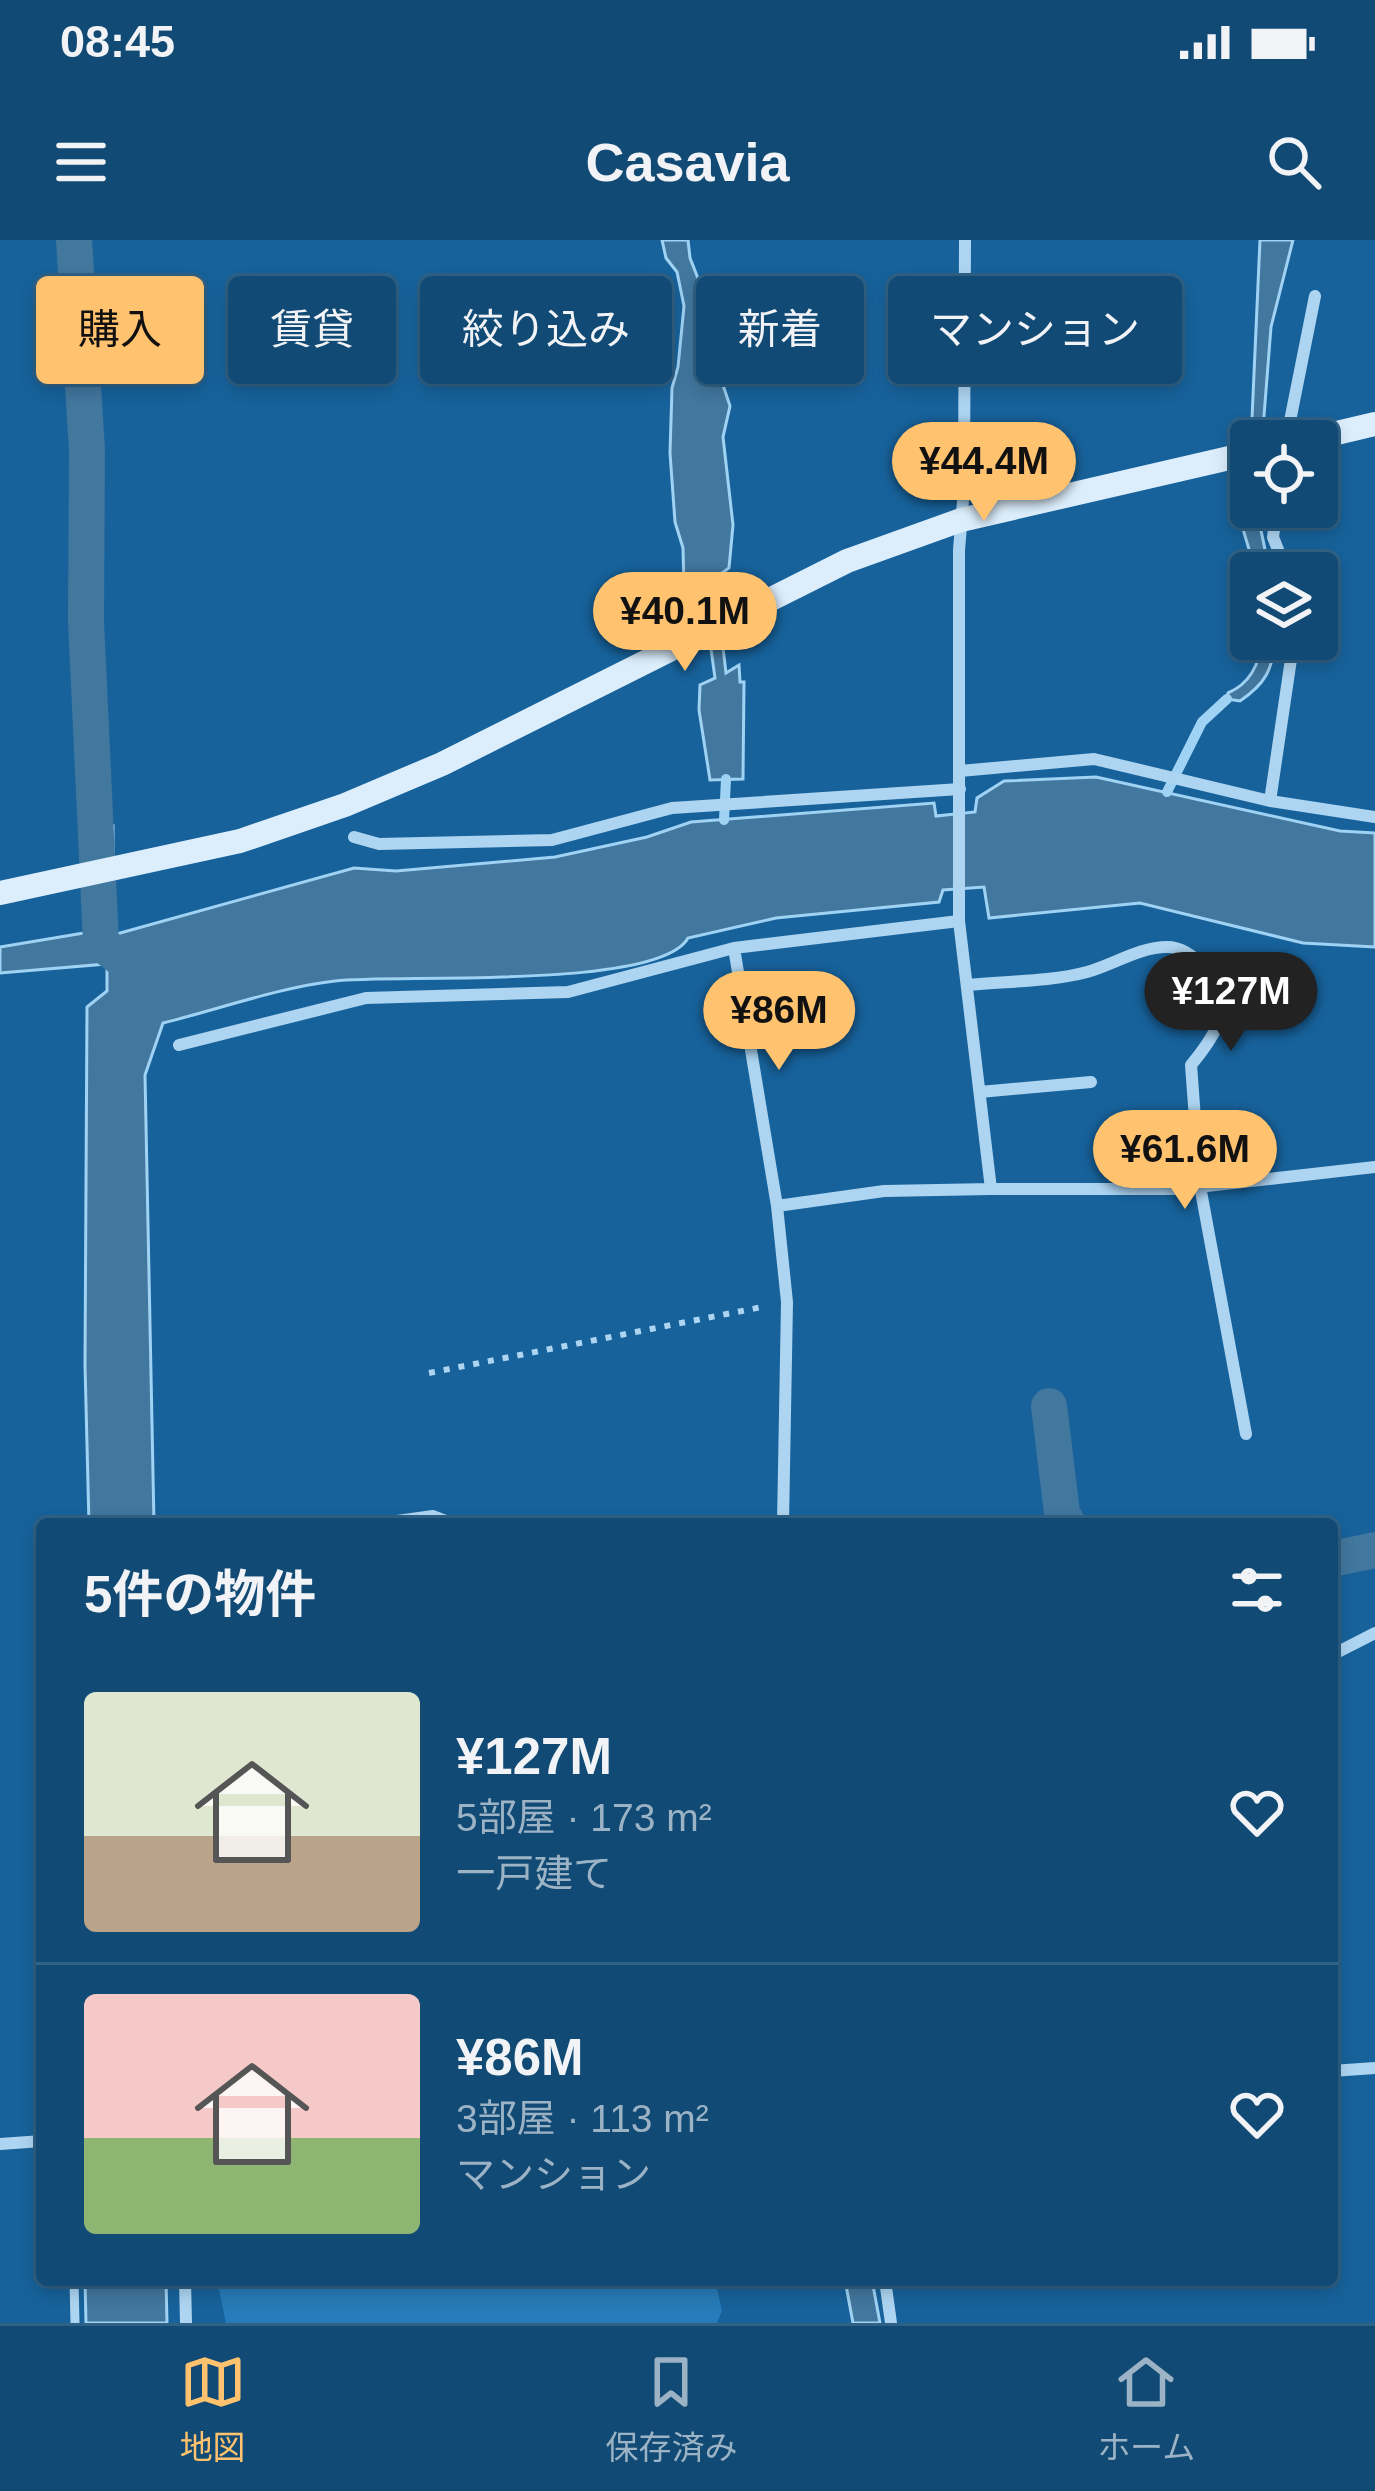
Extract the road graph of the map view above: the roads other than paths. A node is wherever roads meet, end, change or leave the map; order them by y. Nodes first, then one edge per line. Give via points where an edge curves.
1 (965, 240) edge
2 (1315, 296) dead end
3 (1290, 420) edge
4 (1375, 424) edge
5 (1338, 433) edge
6 (1230, 458) edge
7 (961, 520) junction
8 (1291, 660) edge
9 (960, 771) junction
10 (960, 789) junction
11 (1270, 801) junction
12 (1375, 817) edge
13 (354, 837) dead end
14 (0, 893) edge
15 (959, 921) junction
16 (734, 948) junction
17 (967, 985) junction
18 (179, 1045) dead end
19 (1091, 1082) dead end
20 (980, 1091) junction
21 (1375, 1167) edge
22 (1200, 1186) junction
23 (991, 1189) junction
24 (777, 1206) junction
25 (1246, 1434) dead end
26 (784, 1518) edge
27 (1375, 1633) edge
28 (1338, 1651) edge
29 (1375, 2068) edge
30 (1338, 2071) edge
31 (36, 2141) edge
32 (0, 2144) edge
33 (74, 2286) edge
34 (185, 2286) edge
35 (886, 2286) edge
36 (75, 2323) edge
37 (186, 2323) edge
38 (892, 2323) edge

1 - 7 street
2 - 3 street
4 - 5 street
6 - 7 street
7 - 9 street
7 - 14 street via 847,561 345,805 240,841
8 - 11 street
9 - 10 street
9 - 11 street via 1094,759
10 - 13 street via 672,808 552,840 379,844
10 - 15 street
11 - 12 street
15 - 16 street
15 - 17 street
16 - 18 street via 568,992 366,998
16 - 24 street
17 - 20 street
17 - 22 street via 1085,972 1168,947 1193,956 1225,999 1216,1035 1191,1065
19 - 20 street
20 - 23 street
21 - 22 street
22 - 23 street
22 - 25 street
23 - 24 street via 884,1191
24 - 26 street via 787,1302
27 - 28 street
29 - 30 street
31 - 32 street
33 - 36 lane
34 - 37 street
35 - 38 street

